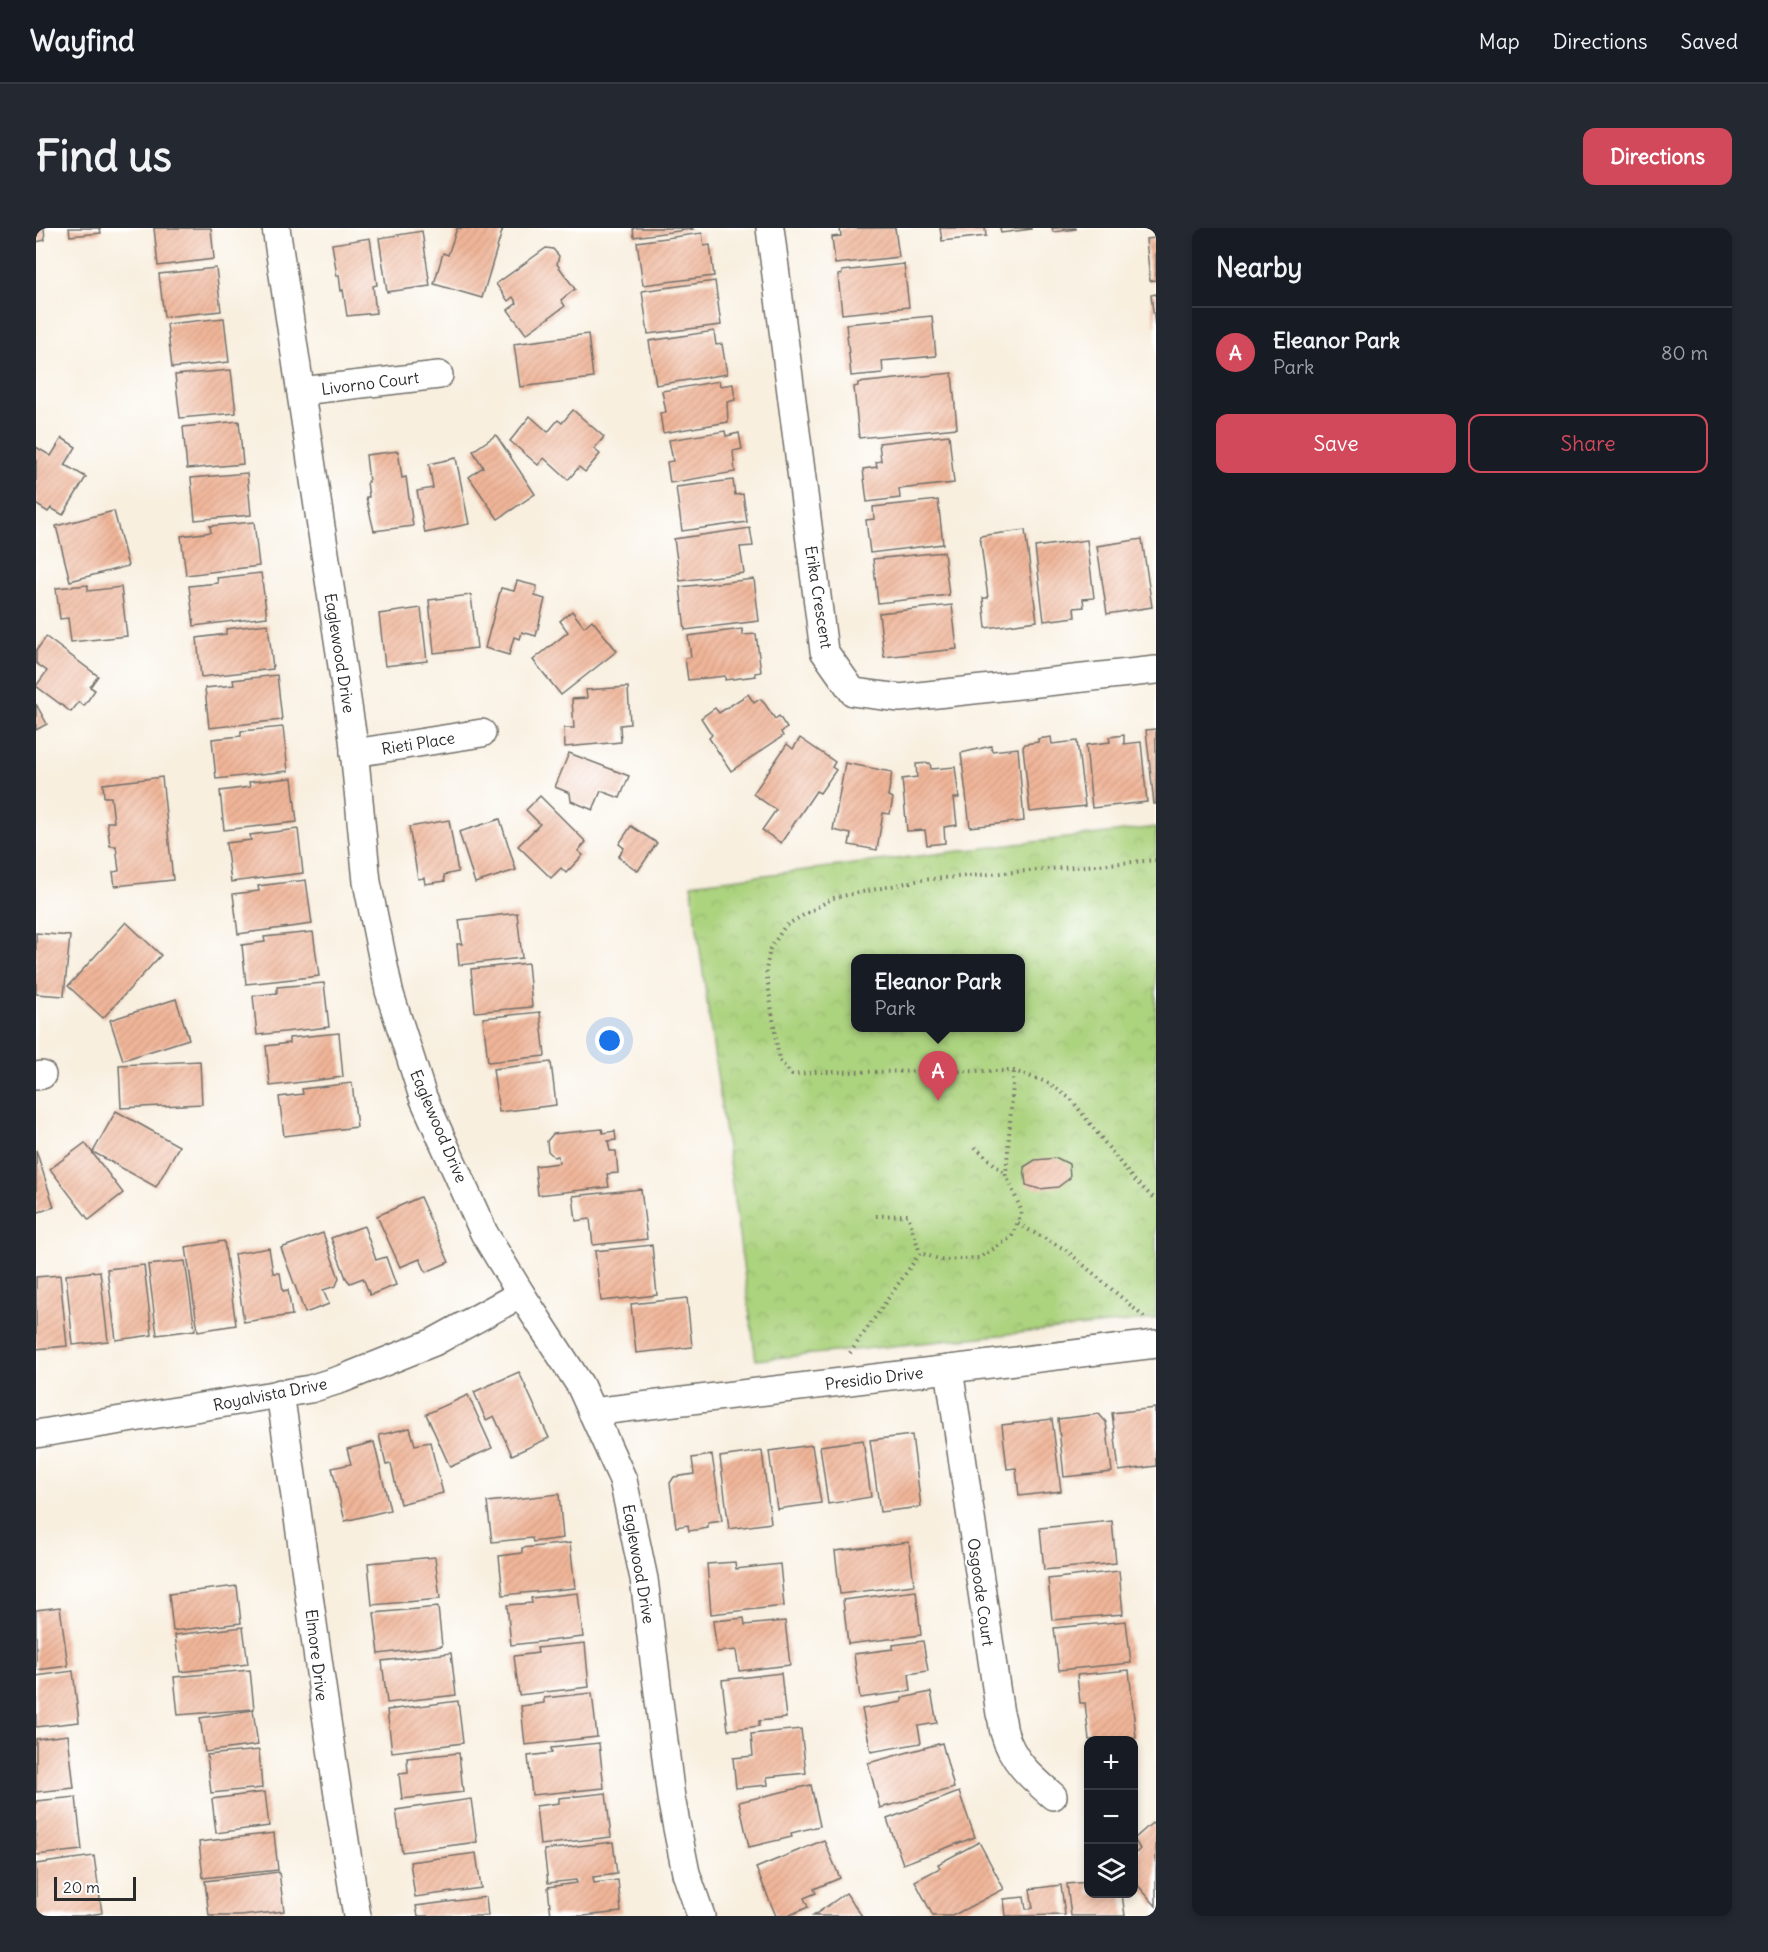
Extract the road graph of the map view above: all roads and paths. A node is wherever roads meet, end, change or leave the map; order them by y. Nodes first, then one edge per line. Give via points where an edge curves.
1 (276, 228) edge
2 (770, 228) edge
3 (439, 375) dead end
4 (301, 391) junction
5 (1156, 670) edge
6 (482, 733) dead end
7 (354, 753) junction
8 (1156, 860) edge
9 (1014, 1071) junction
10 (975, 1147) dead end
11 (1006, 1175) junction
12 (1156, 1200) edge
13 (876, 1216) dead end
14 (1018, 1224) junction
15 (920, 1253) junction
16 (521, 1294) junction
17 (1152, 1332) edge
18 (949, 1369) junction
19 (829, 1383) junction
20 (280, 1394) junction
21 (592, 1412) junction
22 (36, 1434) edge
23 (1053, 1796) dead end
24 (357, 1916) edge
25 (701, 1916) edge

1 - 4 street, Eaglewood Drive
2 - 5 street, Erika Crescent via 824,651 853,692 900,698
3 - 4 street, Livorno Court
4 - 7 street, Eaglewood Drive
6 - 7 street, Rieti Place
7 - 16 street, Eaglewood Drive via 367,882 389,991 423,1098 484,1233
8 - 9 path via 921,880 833,898 785,926 770,949 766,970 779,1060 792,1076 815,1072
9 - 11 path
9 - 12 path via 1050,1083 1071,1099 1132,1178
10 - 11 path
11 - 14 path via 1022,1212
13 - 15 path via 908,1215
14 - 15 path via 1012,1237 979,1258 942,1260
14 - 17 path via 1066,1250
15 - 19 path
16 - 20 street, Royalvista Drive via 404,1356 310,1389
16 - 21 street, Eaglewood Drive via 580,1385
17 - 18 street, Presidio Drive
18 - 19 street, Presidio Drive
18 - 23 street, Osgoode Court via 1003,1730 1018,1764
19 - 21 street, Presidio Drive
20 - 22 street, Royalvista Drive
20 - 24 street, Elmore Drive
21 - 25 street, Eaglewood Drive via 623,1480 644,1579 671,1798 686,1873

